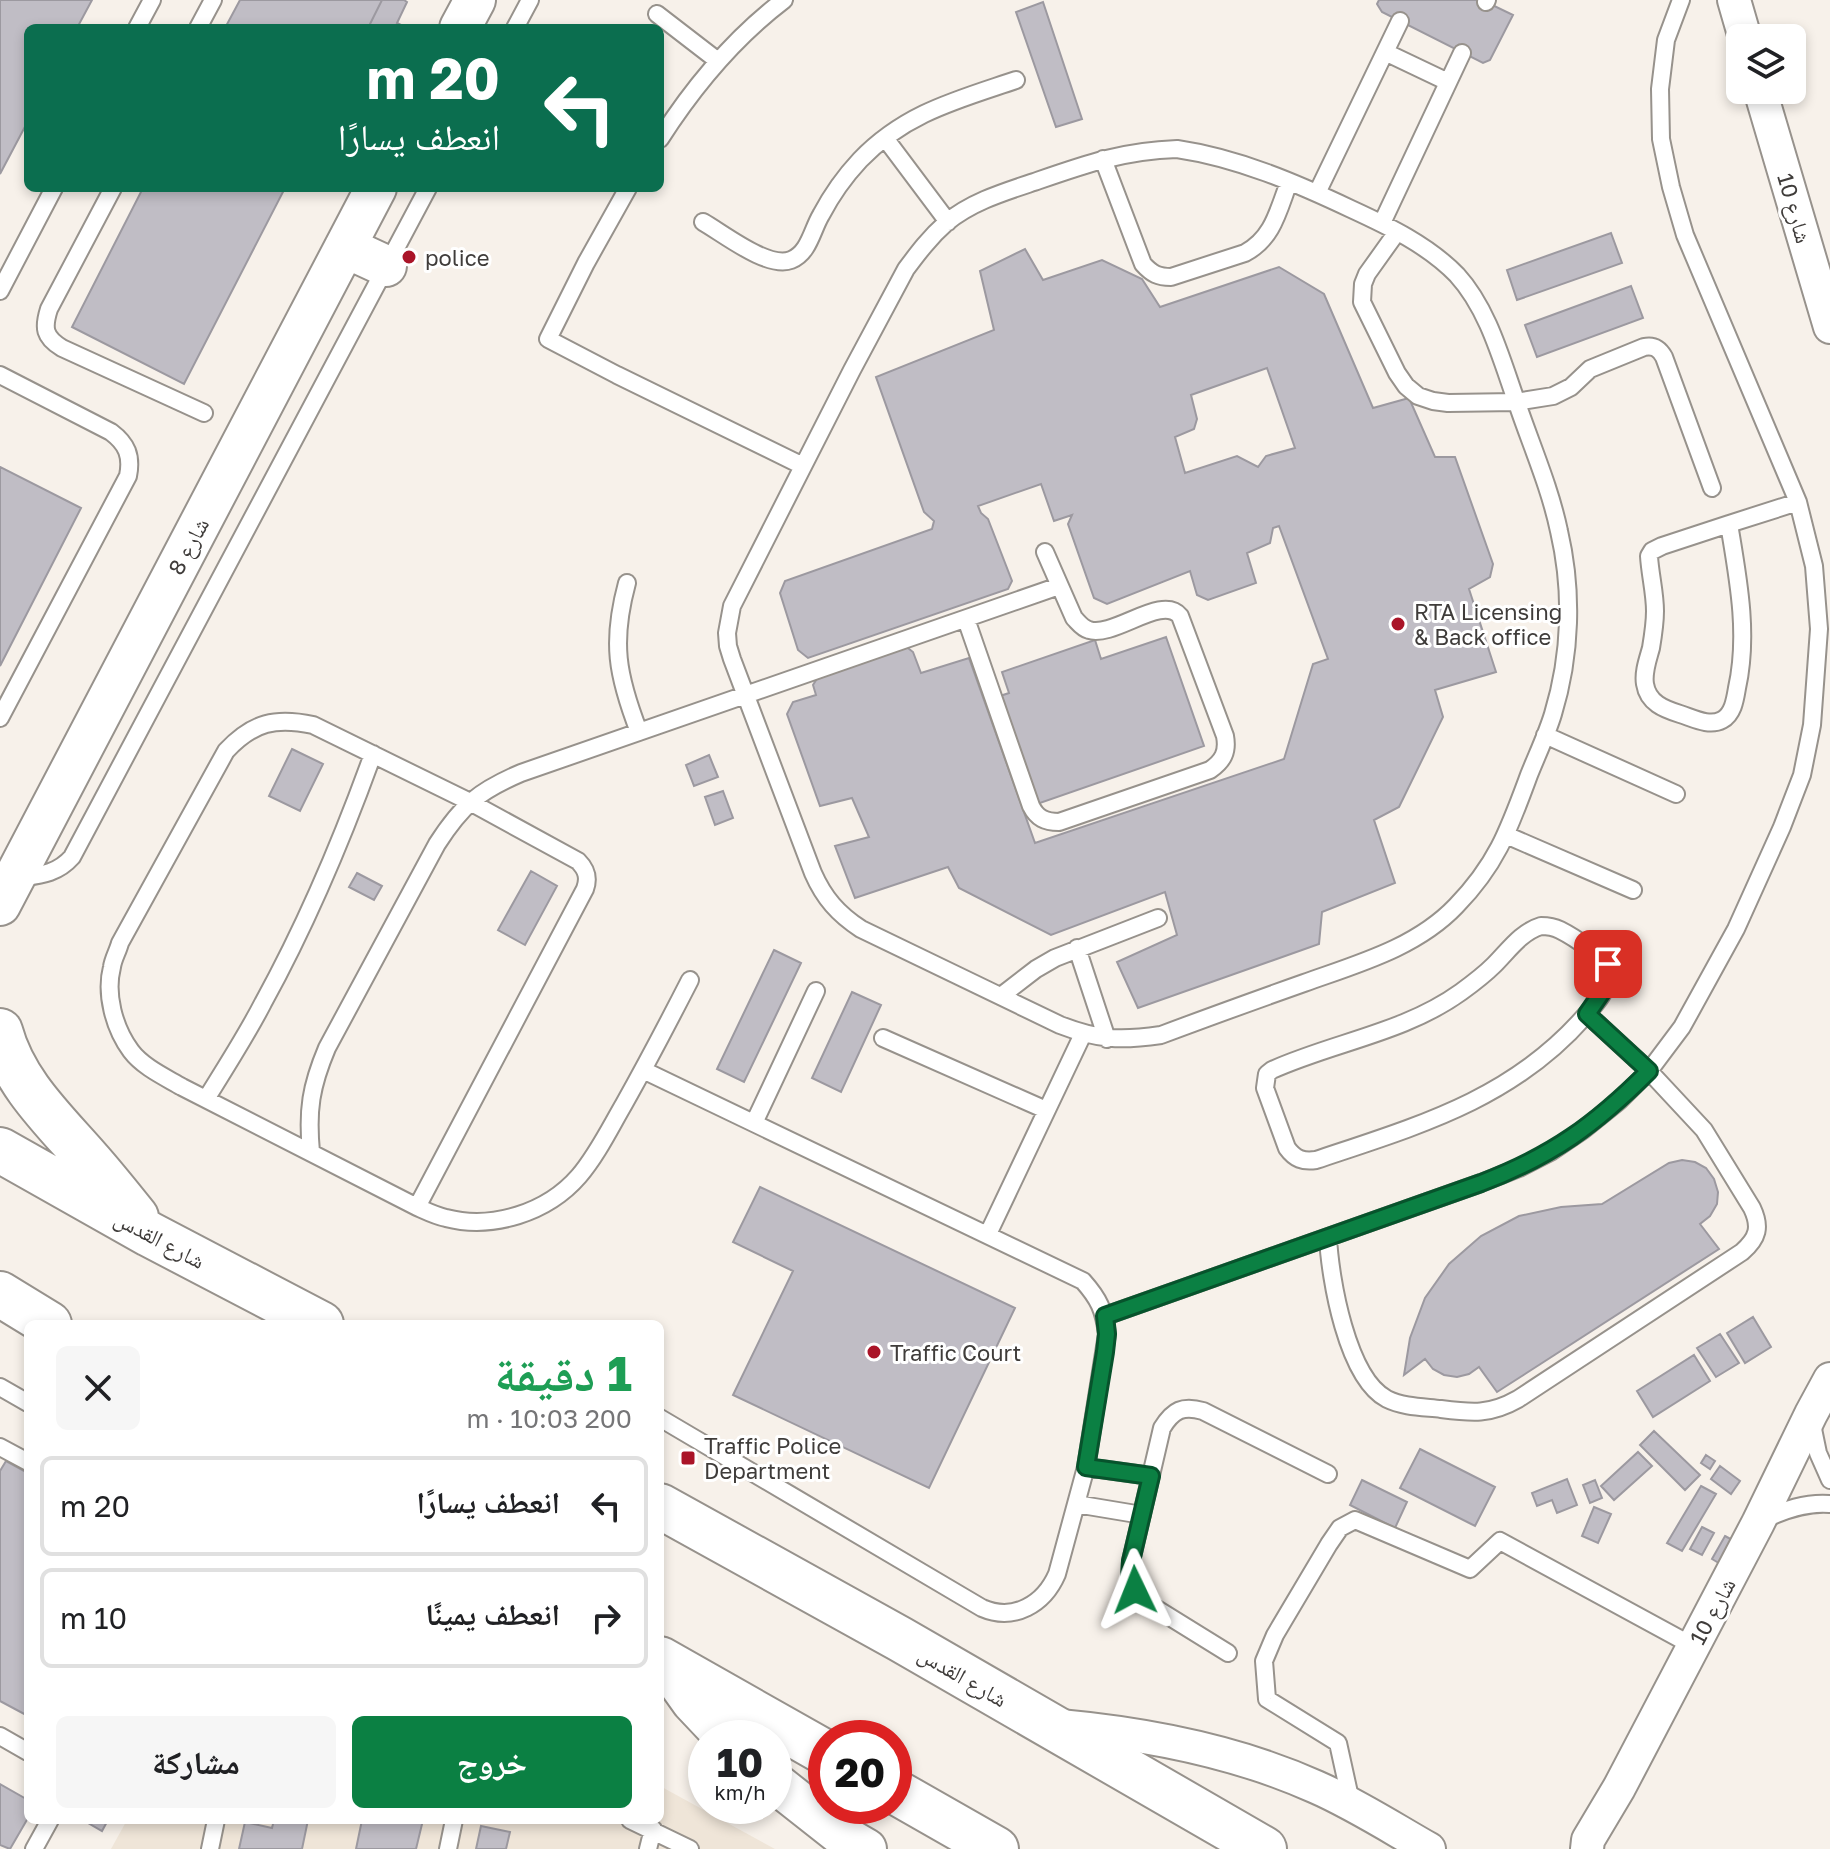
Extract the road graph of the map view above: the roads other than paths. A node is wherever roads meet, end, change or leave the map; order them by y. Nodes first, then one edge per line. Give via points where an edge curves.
1 (152, 0) edge
2 (213, 0) edge
3 (475, 0) edge
4 (530, 0) edge
5 (784, 0) edge
6 (1681, 0) edge
7 (1734, 0) edge
8 (657, 14) dead end
9 (1400, 21) dead end
10 (139, 24) edge
11 (200, 24) edge
12 (462, 24) edge
13 (517, 24) edge
14 (1741, 24) edge
15 (1385, 52) junction
16 (1462, 53) dead end
17 (718, 61) junction
18 (1016, 80) dead end
19 (1448, 82) junction
20 (1764, 104) edge
21 (664, 134) edge
22 (885, 138) junction
23 (1103, 159) junction
24 (1289, 182) junction
25 (52, 192) edge
26 (111, 192) edge
27 (374, 192) edge
28 (426, 192) edge
29 (626, 192) edge
30 (1317, 193) junction
31 (703, 222) dead end
32 (948, 222) junction
33 (1382, 223) junction
34 (1397, 232) junction
35 (345, 247) junction
36 (386, 266) junction
37 (0, 291) edge
38 (1830, 327) edge
39 (0, 375) edge
40 (1516, 402) junction
41 (204, 413) dead end
42 (803, 466) junction
43 (1712, 488) dead end
44 (1798, 502) junction
45 (1729, 524) junction
46 (1045, 552) dead end
47 (627, 583) dead end
48 (1059, 586) junction
49 (966, 619) junction
50 (745, 695) junction
51 (0, 718) edge
52 (639, 732) junction
53 (1545, 735) junction
54 (373, 754) junction
55 (1676, 794) dead end
56 (470, 802) junction
57 (1506, 835) junction
58 (1633, 890) dead end
59 (7, 892) edge
60 (1158, 918) dead end
61 (1077, 948) junction
62 (690, 980) dead end
63 (816, 991) dead end
64 (1001, 996) junction
65 (1587, 1014) junction
66 (0, 1031) edge
67 (1083, 1034) junction
68 (883, 1038) dead end
69 (1107, 1039) junction
70 (643, 1070) junction
71 (1649, 1071) junction
72 (206, 1099) junction
73 (1046, 1110) junction
74 (754, 1123) junction
75 (0, 1150) edge
76 (311, 1152) junction
77 (417, 1207) junction
78 (149, 1234) junction
79 (988, 1234) junction
80 (1328, 1237) junction
81 (0, 1294) edge
82 (1105, 1316) junction
83 (42, 1320) edge
84 (313, 1320) edge
85 (1830, 1379) edge
86 (0, 1387) edge
87 (24, 1401) edge
88 (1811, 1414) junction
89 (664, 1420) edge
90 (0, 1447) edge
91 (24, 1460) edge
92 (1086, 1467) junction
93 (1328, 1474) dead end
94 (1151, 1476) junction
95 (1830, 1480) edge
96 (1076, 1504) junction
97 (1830, 1504) edge
98 (664, 1508) edge
99 (1142, 1515) junction
100 (1758, 1523) junction
101 (1693, 1646) junction
102 (1228, 1653) dead end
103 (664, 1662) edge
104 (664, 1664) edge
105 (709, 1720) edge
106 (1049, 1725) junction
107 (0, 1736) edge
108 (808, 1743) edge
109 (24, 1750) edge
110 (792, 1796) edge
111 (912, 1801) edge
112 (1352, 1805) junction
113 (48, 1824) edge
114 (215, 1824) edge
115 (453, 1824) edge
116 (640, 1824) edge
117 (653, 1829) junction
118 (1583, 1846) edge
119 (34, 1849) edge
120 (210, 1849) edge
121 (448, 1849) edge
122 (648, 1849) edge
123 (690, 1849) edge
124 (866, 1849) edge
125 (996, 1849) edge
126 (1264, 1849) edge
127 (1429, 1849) edge

1 - 10 lane
2 - 11 lane
3 - 12 street
4 - 13 lane
5 - 17 lane
6 - 44 lane via 1666,40 1660,89 1661,139 1671,187 1685,235
7 - 14 street
8 - 17 lane
9 - 15 lane
15 - 19 lane
15 - 30 lane
16 - 19 lane
17 - 21 lane
18 - 22 lane via 952,101
19 - 33 lane
20 - 38 street, شارع 10
22 - 31 lane via 838,187 809,242 792,260 765,259
22 - 32 lane
23 - 24 lane via 1177,149
23 - 24 lane via 1143,264 1160,277 1255,248 1269,232
23 - 32 lane via 1002,193
24 - 30 lane
25 - 37 lane
26 - 41 lane via 49,309 46,332 62,348
27 - 35 street, شارع 8
28 - 36 lane
29 - 42 lane via 548,339
30 - 33 lane
32 - 42 lane via 906,269
33 - 34 lane
34 - 40 lane via 1460,278 1477,303
34 - 40 lane via 1367,274 1362,294 1366,313 1406,386 1433,401
35 - 36 street
35 - 59 street, شارع 8
36 - 59 lane via 72,857 56,871
39 - 51 lane via 111,432 121,439 131,463
40 - 43 lane via 1553,396 1598,365 1644,347 1656,348 1664,357
40 - 53 lane via 1559,529 1568,594 1563,671
42 - 50 lane via 728,620 728,646
44 - 45 lane
44 - 71 lane via 1814,566 1819,629 1812,725 1802,775 1736,929 1682,1027
45 - 45 lane via 1662,546 1649,556 1655,611 1645,685 1665,709 1714,723 1730,713 1741,669 1743,629
46 - 48 lane
47 - 52 lane via 619,612 619,672
48 - 49 lane
48 - 49 lane via 1074,618 1091,631 1161,610 1177,611 1225,736 1225,756 1219,764 1059,822 1041,819 1031,806
49 - 50 lane
50 - 52 lane
50 - 64 lane via 813,873 832,906 861,929
52 - 56 lane via 521,773
53 - 55 lane
53 - 57 lane
54 - 56 lane
54 - 72 lane via 294,944
54 - 72 lane via 292,720 242,734 226,751 120,943 111,968 110,1000 117,1025 132,1052 156,1072
56 - 76 lane via 437,844 327,1048 310,1099
56 - 77 lane via 578,861 588,882
57 - 58 lane
57 - 69 lane via 1495,858 1453,910 1384,954 1161,1035
60 - 61 lane
61 - 64 lane via 1036,969
61 - 69 lane
62 - 70 lane
63 - 74 lane
64 - 67 lane
65 - 65 lane via 1609,982 1608,964 1561,930 1541,926 1523,935 1475,982 1438,1007 1278,1067 1267,1074 1265,1088 1287,1148 1299,1159 1316,1160 1423,1124 1488,1094 1547,1053
65 - 71 lane
66 - 78 main road via 28,1091
67 - 69 lane
67 - 73 lane
68 - 73 lane
70 - 74 lane
70 - 77 lane via 595,1154 557,1196 504,1220 445,1218
71 - 80 lane via 1619,1101 1552,1151 1519,1168
71 - 80 lane via 1704,1130 1752,1208 1757,1232 1742,1252 1502,1408 1468,1412 1401,1404 1374,1390 1340,1316
72 - 76 lane
73 - 79 lane
74 - 79 lane
75 - 78 main road, شارع القدس
76 - 77 lane
78 - 84 main road, شارع القدس
79 - 82 lane via 1083,1281
80 - 82 lane
81 - 83 main road
82 - 92 lane via 1105,1352
85 - 88 street, شارع 10
86 - 87 lane
88 - 95 lane via 1818,1453
88 - 100 street, شارع 10
89 - 96 lane via 997,1613 1032,1606 1052,1587
90 - 91 lane
92 - 94 lane
92 - 96 lane
93 - 94 lane via 1191,1408 1179,1410 1162,1428
94 - 99 lane
96 - 99 lane
97 - 100 lane via 1800,1506
98 - 106 main road, شارع القدس
99 - 102 lane via 1131,1561 1135,1590 1144,1601
100 - 101 street, شارع 10
101 - 112 lane via 1500,1541 1470,1569 1355,1520 1340,1528 1329,1544 1264,1661 1267,1699 1338,1743
101 - 118 street, شارع 10
103 - 108 main road
104 - 105 street
106 - 112 street via 1141,1736 1232,1757
106 - 126 main road, شارع القدس
107 - 109 lane
110 - 124 street
111 - 125 main road
112 - 127 street
113 - 119 lane
114 - 120 lane
115 - 121 lane
116 - 117 lane
117 - 122 lane
117 - 123 lane

